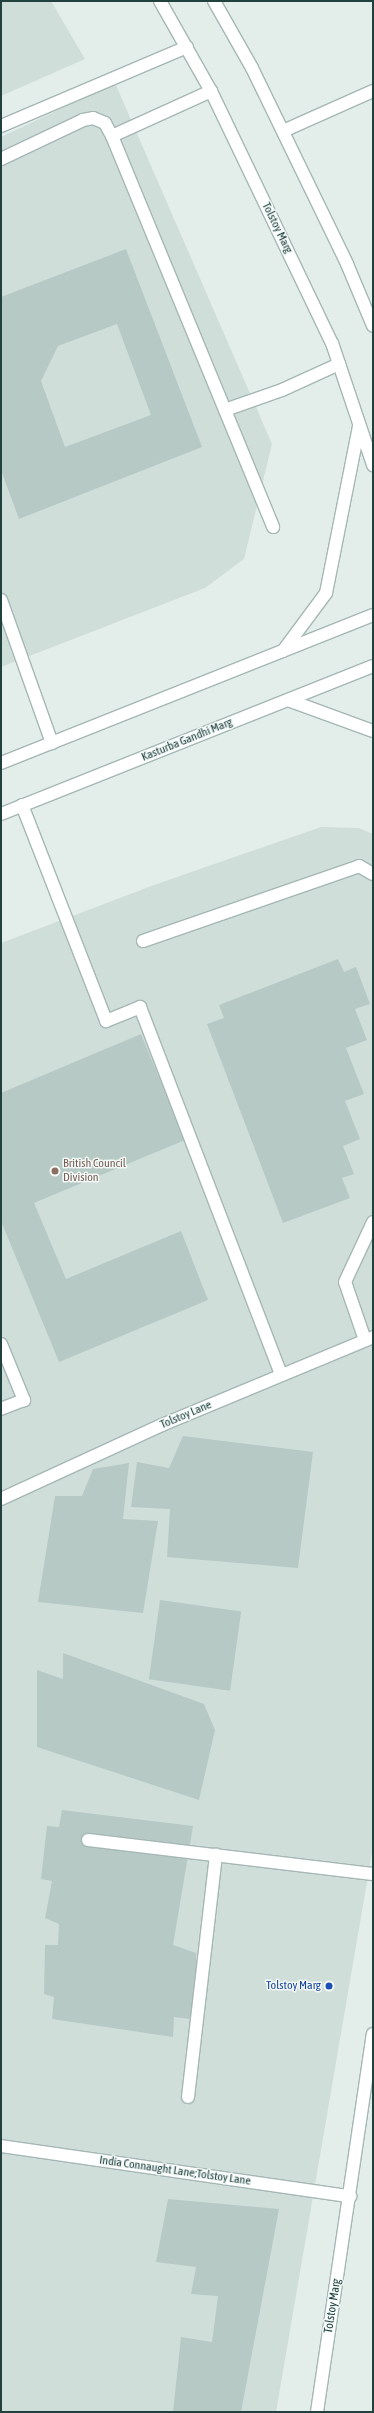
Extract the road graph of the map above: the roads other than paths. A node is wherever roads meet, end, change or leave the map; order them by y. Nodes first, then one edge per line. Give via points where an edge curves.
1 (160, 1) edge
2 (214, 1) edge
3 (187, 47) junction
4 (211, 91) junction
5 (373, 91) edge
6 (1, 126) edge
7 (282, 130) junction
8 (112, 136) junction
9 (1, 159) edge
10 (373, 326) edge
11 (339, 364) junction
12 (225, 410) junction
13 (360, 425) junction
14 (373, 465) edge
15 (273, 526) dead end
16 (1, 600) edge
17 (373, 615) edge
18 (283, 651) junction
19 (373, 666) edge
20 (288, 700) junction
21 (373, 731) edge
22 (52, 743) junction
23 (1, 763) edge
24 (22, 805) junction
25 (1, 814) edge
26 (373, 874) edge
27 (143, 941) dead end
28 (373, 1222) edge
29 (369, 1339) edge
30 (1, 1344) edge
31 (281, 1374) junction
32 (1, 1409) edge
33 (1, 1499) edge
34 (88, 1840) dead end
35 (216, 1855) junction
36 (373, 1874) edge
37 (373, 2034) edge
38 (188, 2097) dead end
39 (1, 2146) edge
40 (350, 2196) junction
41 (317, 2412) edge

1 - 3 main road, Tolstoy Marg
2 - 7 main road via 252,68
3 - 4 main road, Tolstoy Marg
3 - 6 main road
4 - 8 main road
4 - 11 main road, Tolstoy Marg via 332,343
5 - 7 main road
7 - 10 main road via 347,264
8 - 9 main road via 105,123 93,118 83,120
8 - 12 main road
11 - 12 main road via 282,390
11 - 13 main road, Tolstoy Marg
12 - 15 main road
13 - 14 main road, Tolstoy Marg
13 - 18 main road via 326,592
16 - 22 main road
17 - 18 main road
18 - 22 main road
19 - 20 main road, Kasturba Gandhi Marg
20 - 21 main road
20 - 24 main road, Kasturba Gandhi Marg
22 - 23 main road
24 - 25 main road, Kasturba Gandhi Marg
24 - 31 main road via 106,1021 140,1007
26 - 27 main road via 359,866
28 - 29 main road via 345,1282
29 - 31 main road, Tolstoy Lane
30 - 32 main road via 24,1400
31 - 33 main road, Tolstoy Lane
34 - 35 main road
35 - 36 main road
35 - 38 main road
37 - 40 main road, Tolstoy Marg
39 - 40 main road, India Connaught Lane;Tolstoy Lane
40 - 41 main road, Tolstoy Marg

